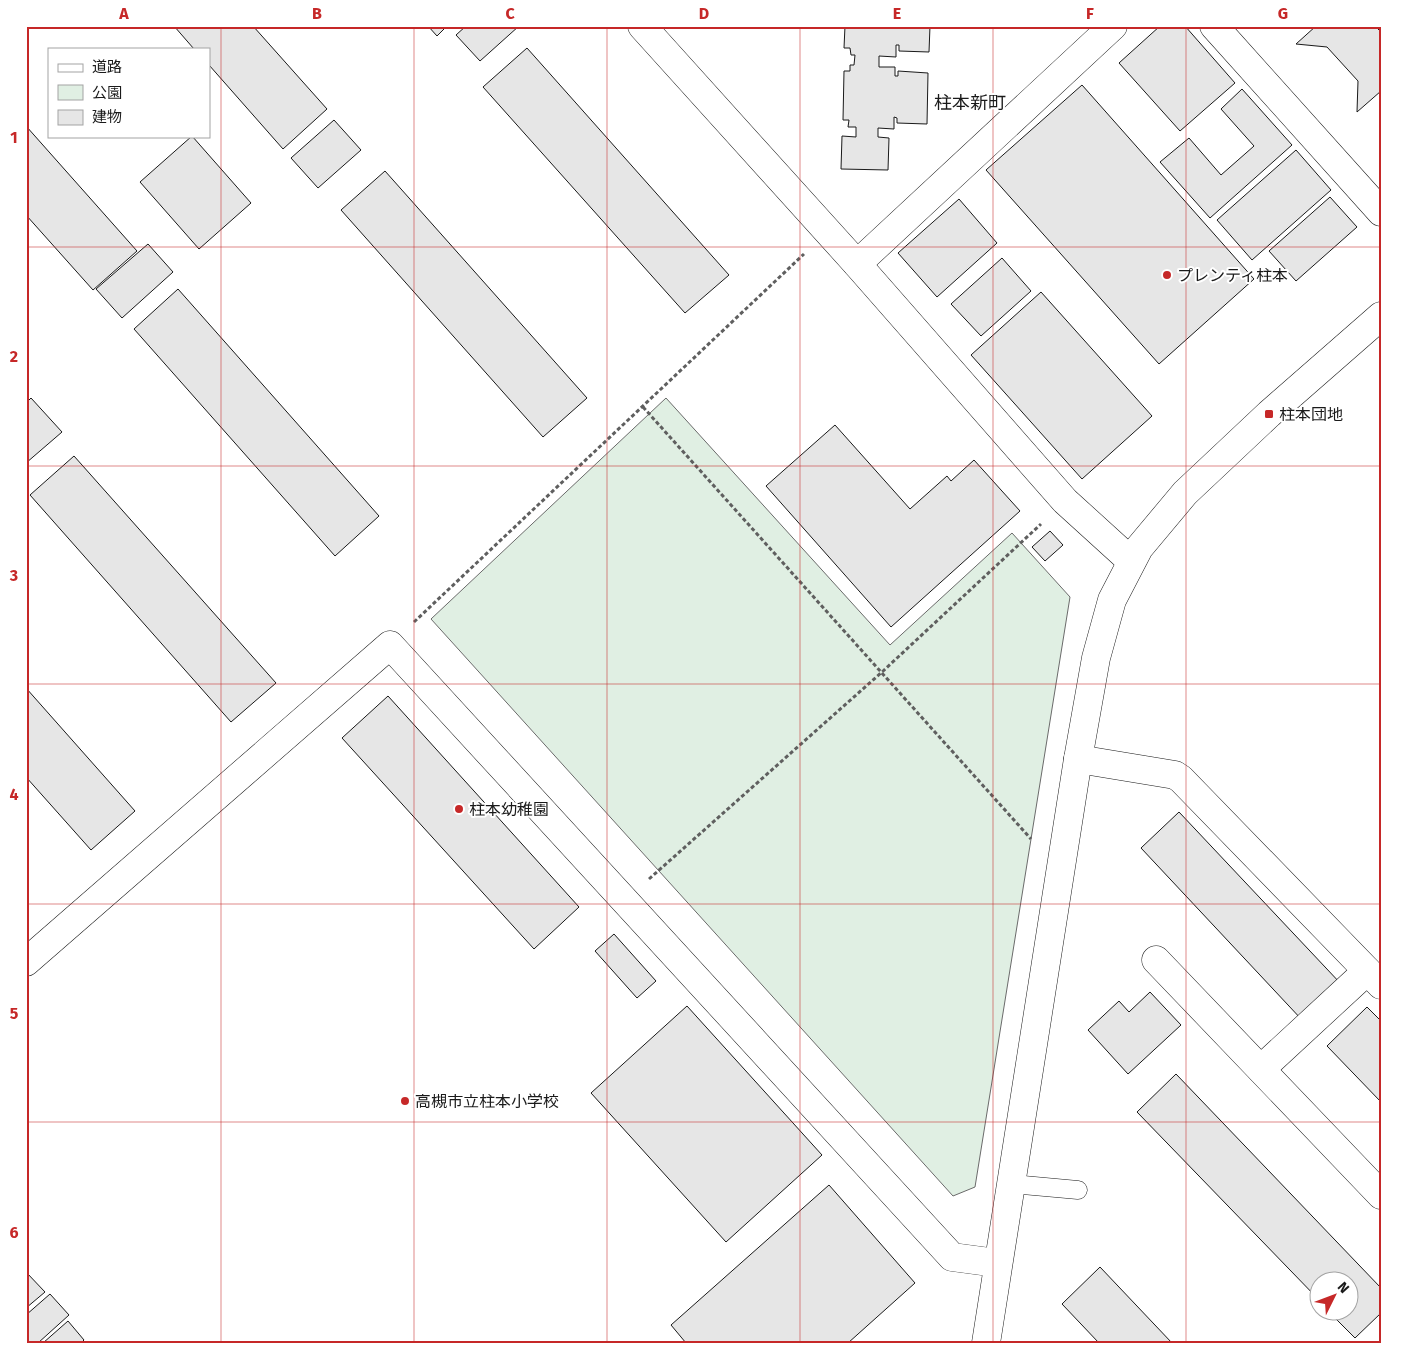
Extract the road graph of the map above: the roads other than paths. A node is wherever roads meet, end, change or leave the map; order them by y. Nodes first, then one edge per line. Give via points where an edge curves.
1 (642, 26) edge
2 (1113, 26) edge
3 (1214, 26) edge
4 (1381, 212) edge
5 (857, 264) junction
6 (1381, 316) edge
7 (1131, 561) junction
8 (1078, 759) junction
9 (1156, 960) dead end
10 (26, 962) edge
11 (1374, 978) edge
12 (1261, 1069) junction
13 (1012, 1184) junction
14 (1078, 1190) dead end
15 (1381, 1195) edge
16 (998, 1264) junction
17 (986, 1343) edge

1 - 5 street
2 - 5 street
3 - 4 street
5 - 7 street via 1065,502
6 - 7 street via 1185,493 1152,530
7 - 8 street via 1112,600 1104,627
8 - 11 street via 1175,775 1182,779
8 - 13 street
9 - 12 street
10 - 16 street via 390,645 952,1256
11 - 12 street
12 - 15 street
13 - 14 lane
13 - 16 street
16 - 17 street

